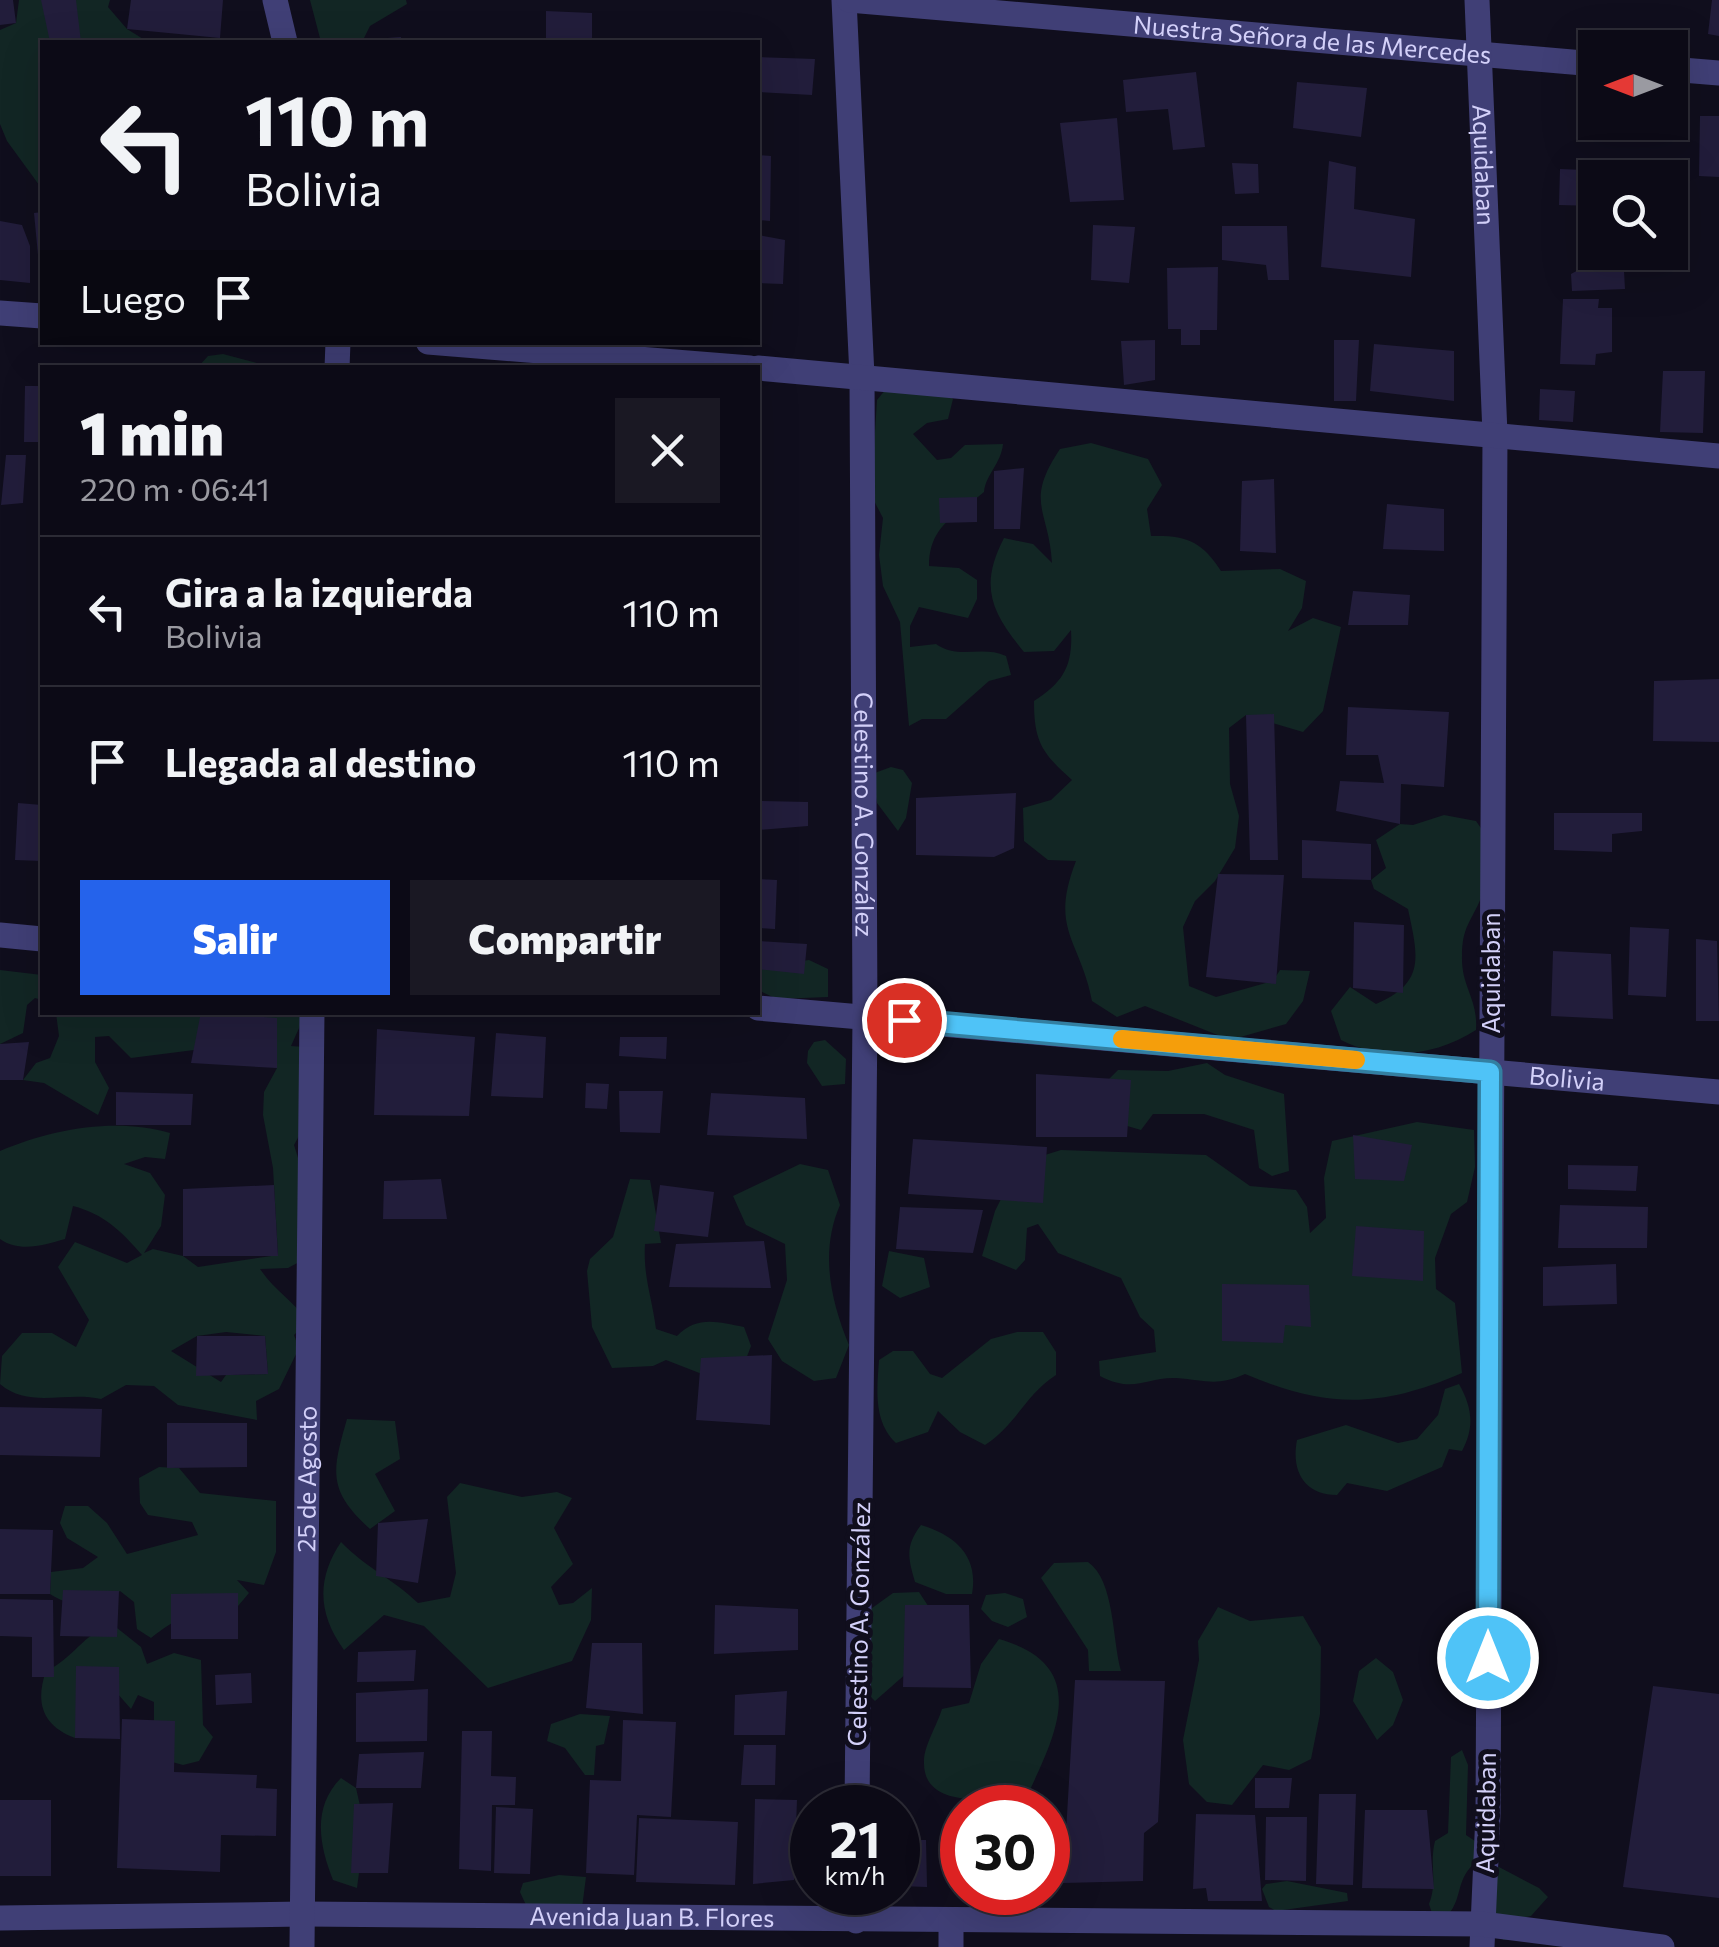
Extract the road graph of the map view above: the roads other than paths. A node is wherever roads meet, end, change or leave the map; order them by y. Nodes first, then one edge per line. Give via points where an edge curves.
1 (276, 0) edge
2 (846, 0) edge
3 (1478, 0) edge
4 (285, 40) edge
5 (1480, 56) junction
6 (1578, 63) edge
7 (1688, 71) edge
8 (1719, 73) edge
9 (0, 313) edge
10 (40, 316) edge
11 (466, 345) edge
12 (716, 365) edge
13 (760, 368) edge
14 (862, 376) junction
15 (1495, 434) junction
16 (1719, 456) edge
17 (0, 934) edge
18 (40, 939) edge
19 (760, 1008) edge
20 (312, 1015) edge
21 (865, 1017) junction
22 (1490, 1072) junction
23 (1719, 1092) edge
24 (857, 1785) edge
25 (304, 1914) junction
26 (856, 1915) edge
27 (0, 1918) edge
28 (951, 1920) junction
29 (856, 1921) junction
30 (1482, 1935) edge
31 (302, 1947) edge
32 (951, 1947) edge
33 (1662, 1947) edge

1 - 4 street
2 - 5 street, Nuestra Señora de las Mercedes
2 - 14 street, Celestino A. González
3 - 5 street, Aquidaban
5 - 6 street, Nuestra Señora de las Mercedes
5 - 15 street, Aquidaban
7 - 8 street
9 - 10 street
11 - 12 street
13 - 14 street
14 - 15 street
14 - 21 street, Celestino A. González
15 - 16 street
15 - 22 street, Aquidaban
17 - 18 street
19 - 21 street, Bolivia
20 - 25 street, 25 de Agosto
21 - 22 street, Bolivia
21 - 24 street, Celestino A. González
22 - 23 street, Bolivia
22 - 30 street, Aquidaban
25 - 27 street, Avenida Juan B. Flores
25 - 29 street, Avenida Juan B. Flores
25 - 31 street, 25 de Agosto
26 - 29 street
28 - 29 street, Avenida Juan B. Flores
28 - 30 street, Avenida Juan B. Flores
28 - 32 street
30 - 33 street, Avenida Juan B. Flores

